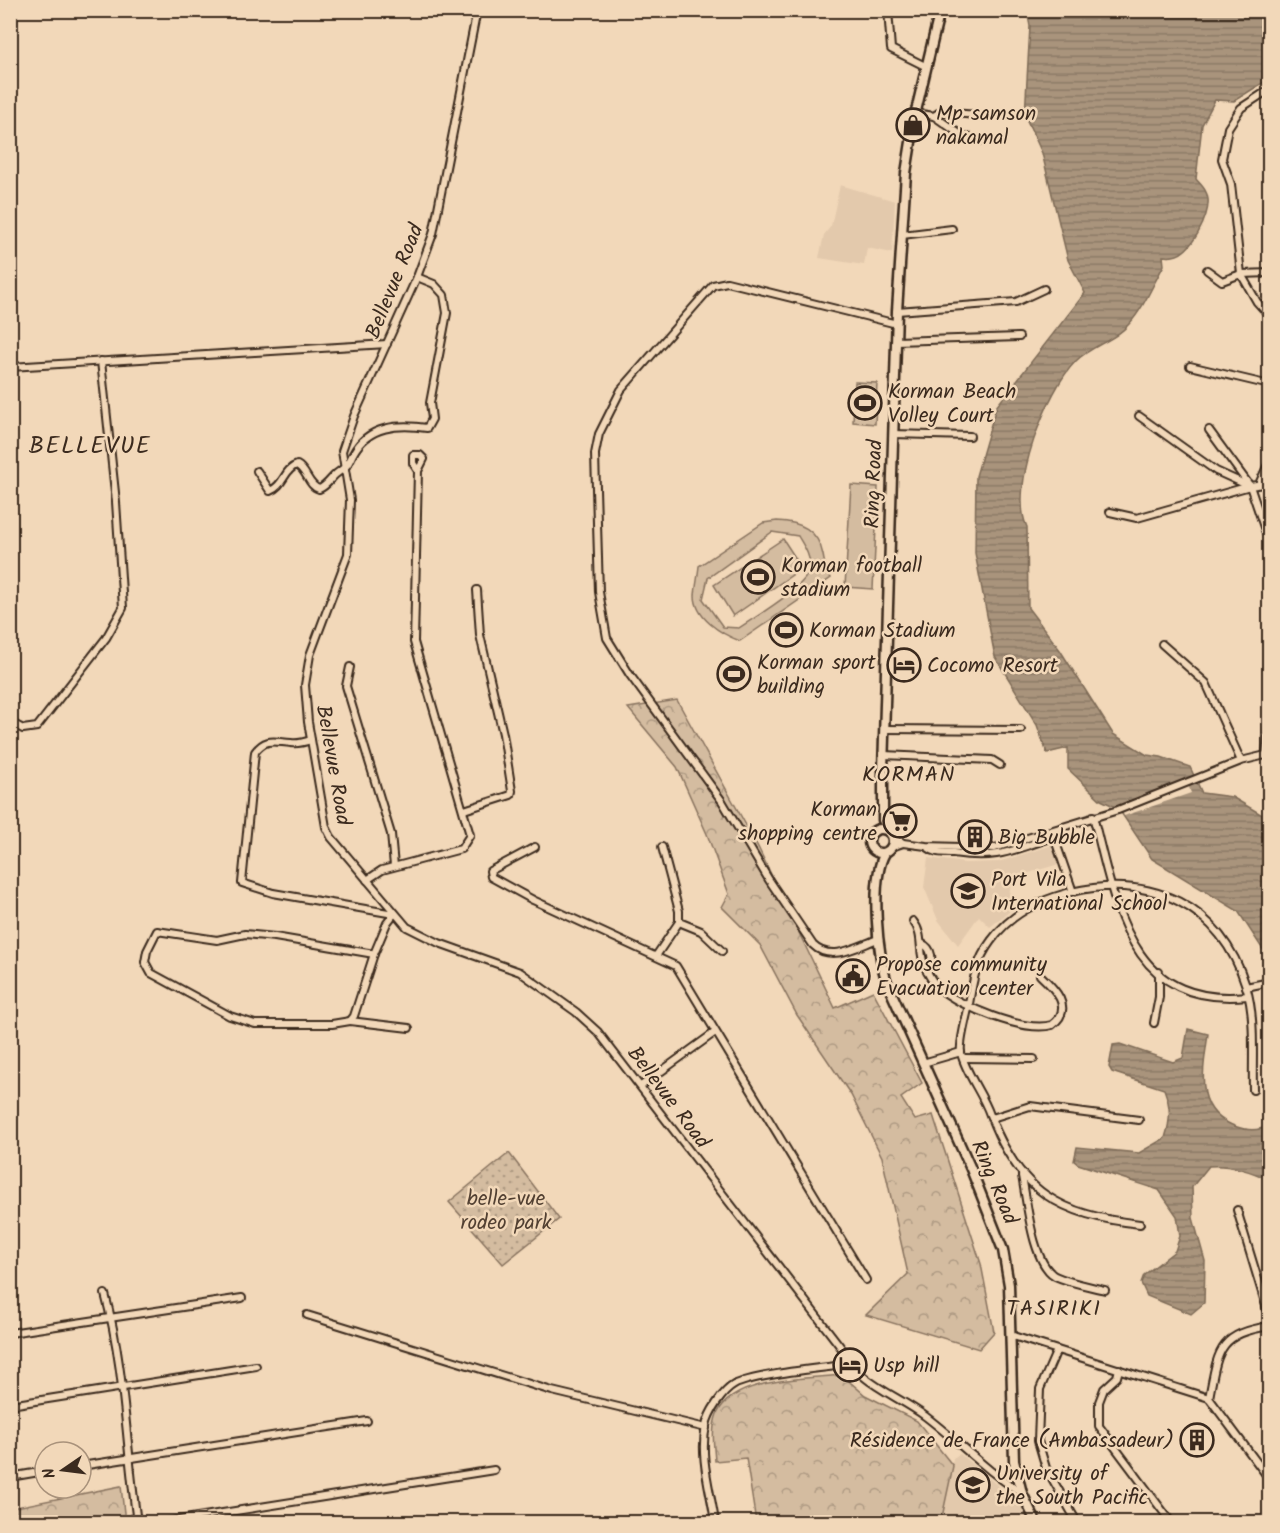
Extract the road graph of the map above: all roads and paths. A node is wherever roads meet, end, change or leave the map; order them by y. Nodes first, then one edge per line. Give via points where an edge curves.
1 (477, 10) edge
2 (888, 10) edge
3 (940, 10) edge
4 (925, 66) junction
5 (1269, 89) edge
6 (915, 113) junction
7 (934, 116) junction
8 (990, 116) dead end
9 (984, 141) dead end
10 (952, 229) dead end
11 (902, 235) junction
12 (1207, 270) dead end
13 (1269, 273) edge
14 (1241, 274) junction
15 (417, 277) junction
16 (1044, 288) dead end
17 (897, 311) junction
18 (1268, 314) edge
19 (897, 324) junction
20 (1019, 336) dead end
21 (896, 341) junction
22 (387, 344) junction
23 (100, 361) junction
24 (1190, 366) dead end
25 (10, 367) edge
26 (1269, 385) edge
27 (1139, 416) dead end
28 (1209, 430) dead end
29 (893, 434) junction
30 (970, 436) dead end
31 (1269, 460) edge
32 (343, 470) junction
33 (257, 471) dead end
34 (418, 471) dead end
35 (1269, 483) edge
36 (1259, 484) junction
37 (1250, 486) junction
38 (1110, 512) dead end
39 (1269, 545) edge
40 (477, 590) dead end
41 (1162, 644) dead end
42 (350, 667) dead end
43 (1269, 714) edge
44 (10, 722) edge
45 (885, 729) junction
46 (1021, 730) dead end
47 (311, 740) junction
48 (884, 755) junction
49 (1268, 755) edge
50 (1241, 761) junction
51 (1000, 765) dead end
52 (464, 810) junction
53 (1093, 816) junction
54 (883, 819) junction
55 (875, 831) junction
56 (1047, 831) junction
57 (890, 833) junction
58 (1023, 838) junction
59 (1048, 838) junction
60 (903, 843) junction
61 (1011, 843) junction
62 (1029, 845) junction
63 (926, 846) junction
64 (535, 847) dead end
65 (662, 847) dead end
66 (997, 847) junction
67 (976, 849) junction
68 (888, 850) junction
69 (874, 851) junction
70 (1014, 851) junction
71 (976, 856) junction
72 (998, 856) junction
73 (394, 866) junction
74 (879, 866) junction
75 (367, 880) junction
76 (1111, 885) junction
77 (1073, 892) junction
78 (394, 914) junction
79 (913, 921) dead end
80 (679, 922) junction
81 (878, 939) junction
82 (921, 943) junction
83 (722, 951) dead end
84 (374, 954) junction
85 (656, 956) junction
86 (927, 972) junction
87 (1159, 972) junction
88 (1040, 975) dead end
89 (1269, 982) edge
90 (1246, 987) junction
91 (1248, 996) junction
92 (969, 1004) junction
93 (350, 1022) junction
94 (1154, 1023) dead end
95 (409, 1028) dead end
96 (714, 1033) junction
97 (962, 1055) junction
98 (1034, 1059) dead end
99 (923, 1063) junction
100 (641, 1086) junction
101 (1252, 1090) dead end
102 (992, 1118) junction
103 (1139, 1120) dead end
104 (1022, 1175) junction
105 (1238, 1210) dead end
106 (1140, 1224) dead end
107 (866, 1280) dead end
108 (1105, 1290) dead end
109 (105, 1294) dead end
110 (242, 1298) dead end
111 (307, 1315) dead end
112 (112, 1319) junction
113 (1269, 1319) edge
114 (1269, 1326) edge
115 (10, 1333) edge
116 (1010, 1335) junction
117 (1057, 1350) junction
118 (852, 1364) junction
119 (256, 1366) dead end
120 (1119, 1369) junction
121 (121, 1388) junction
122 (1209, 1398) junction
123 (10, 1405) edge
124 (367, 1421) dead end
125 (705, 1428) junction
126 (128, 1458) junction
127 (93, 1464) edge
128 (494, 1470) dead end
129 (33, 1473) edge
130 (10, 1477) edge
131 (1269, 1480) edge
132 (1023, 1494) junction
133 (138, 1522) edge
134 (166, 1522) edge
135 (715, 1522) edge
136 (1036, 1522) edge
137 (1077, 1522) edge
138 (1171, 1522) edge

1 - 15 street, Bellevue Road via 433,234
2 - 4 street via 891,49
3 - 4 main road, Ring Road
4 - 6 main road, Ring Road
5 - 14 street via 1241,108 1228,128 1222,152 1231,184
6 - 7 street
6 - 11 main road, Ring Road
7 - 8 street via 940,112
7 - 9 street via 961,135
10 - 11 street
11 - 17 main road, Ring Road
12 - 14 street via 1222,281
13 - 14 street
14 - 18 street
15 - 22 street, Bellevue Road
15 - 32 street via 434,284 444,294 447,314 430,403 432,419 427,428 387,427 368,435 353,454 350,466
16 - 17 street via 1016,302
17 - 19 main road, Ring Road
19 - 21 main road, Ring Road
19 - 81 street via 727,282 713,285 621,390 599,434 596,454 599,592 607,638 722,801 813,945 821,952 835,953
20 - 21 street
21 - 29 main road, Ring Road
22 - 23 street
22 - 32 street, Bellevue Road via 346,433
23 - 25 street
23 - 44 street via 123,608 106,638 37,727 22,729
24 - 26 street
27 - 37 street via 1216,471
28 - 37 street
29 - 30 street
29 - 45 main road, Ring Road
31 - 36 street
32 - 33 street via 324,487 315,488 297,465 270,491
32 - 47 street, Bellevue Road via 350,500 348,554 308,667 305,704
34 - 52 street via 414,642
35 - 36 street
36 - 37 street
37 - 38 street via 1137,518
37 - 39 street
40 - 52 street via 483,650 512,791 511,795
41 - 50 street via 1206,683
42 - 73 street via 346,686 390,834
43 - 49 street
45 - 46 street
45 - 48 main road, Ring Road
47 - 75 street, Bellevue Road via 330,837
47 - 78 street via 270,741 255,752 242,883
48 - 51 street via 992,760
48 - 54 main road, Ring Road
49 - 50 street
50 - 53 street via 1118,810
52 - 73 street via 470,835 466,845
53 - 56 street
53 - 76 street
54 - 55 main road
54 - 57 main road, Ring Road
55 - 57 main road
55 - 69 main road via 869,840
56 - 58 street
56 - 59 street
57 - 60 street
57 - 68 main road
58 - 61 street
58 - 62 street
59 - 62 street
59 - 77 street via 1054,837
60 - 63 street
60 - 68 street
61 - 66 street
61 - 70 street
62 - 70 street
63 - 67 street
63 - 71 street via 934,853
64 - 85 street via 490,871 491,877
65 - 80 street
66 - 67 street
66 - 72 street
67 - 71 street
68 - 69 main road
68 - 74 main road, Ring Road
69 - 74 main road, Ring Road
70 - 72 street
71 - 72 street
73 - 75 street
74 - 81 main road, Ring Road
75 - 78 street, Bellevue Road
76 - 77 street
76 - 87 street via 1128,936
76 - 90 street via 1141,888 1170,897 1203,917 1224,940
77 - 92 street via 1027,908 998,932 977,965 970,984
78 - 84 street
78 - 100 street, Bellevue Road via 422,936 520,972 598,1032
79 - 82 street
80 - 83 street via 701,931
80 - 85 street
81 - 99 main road, Ring Road via 883,973
82 - 86 street via 920,954
82 - 86 street via 932,956
84 - 93 street
84 - 93 street via 275,937 244,934 217,940 157,931 147,951 145,962 151,973 238,1020 291,1025
85 - 96 street via 676,966
86 - 92 street via 940,989
87 - 91 street via 1196,993
87 - 94 street
88 - 92 street via 1062,1003 1062,1014 1052,1025 1025,1024 979,1011
89 - 90 street
90 - 91 street
91 - 101 street via 1252,1018
92 - 97 street
93 - 95 street
96 - 100 street
96 - 107 street
97 - 98 street
97 - 99 street
97 - 102 street
99 - 116 main road, Ring Road via 1003,1250 1010,1285
100 - 118 street, Bellevue Road
102 - 103 street via 1030,1106
102 - 104 street
104 - 106 street via 1052,1201 1112,1221
104 - 108 street via 1037,1246 1047,1269 1062,1279
105 - 113 street
109 - 112 street
110 - 112 street
111 - 125 street via 552,1391
112 - 115 street
112 - 121 street
114 - 122 street via 1236,1334 1223,1344
116 - 117 street
116 - 132 main road, Ring Road via 1014,1461
117 - 120 street
117 - 137 street via 1040,1389 1038,1441 1046,1467
118 - 125 street via 734,1385
118 - 132 street, Bellevue Road via 877,1388 924,1415 1003,1482
119 - 121 street
120 - 122 street
120 - 138 street via 1099,1402 1099,1426
121 - 123 street
121 - 126 street
122 - 131 street
124 - 126 street
125 - 135 street via 705,1462
126 - 127 street
126 - 133 street
128 - 134 street
129 - 130 street
132 - 136 main road, Ring Road

